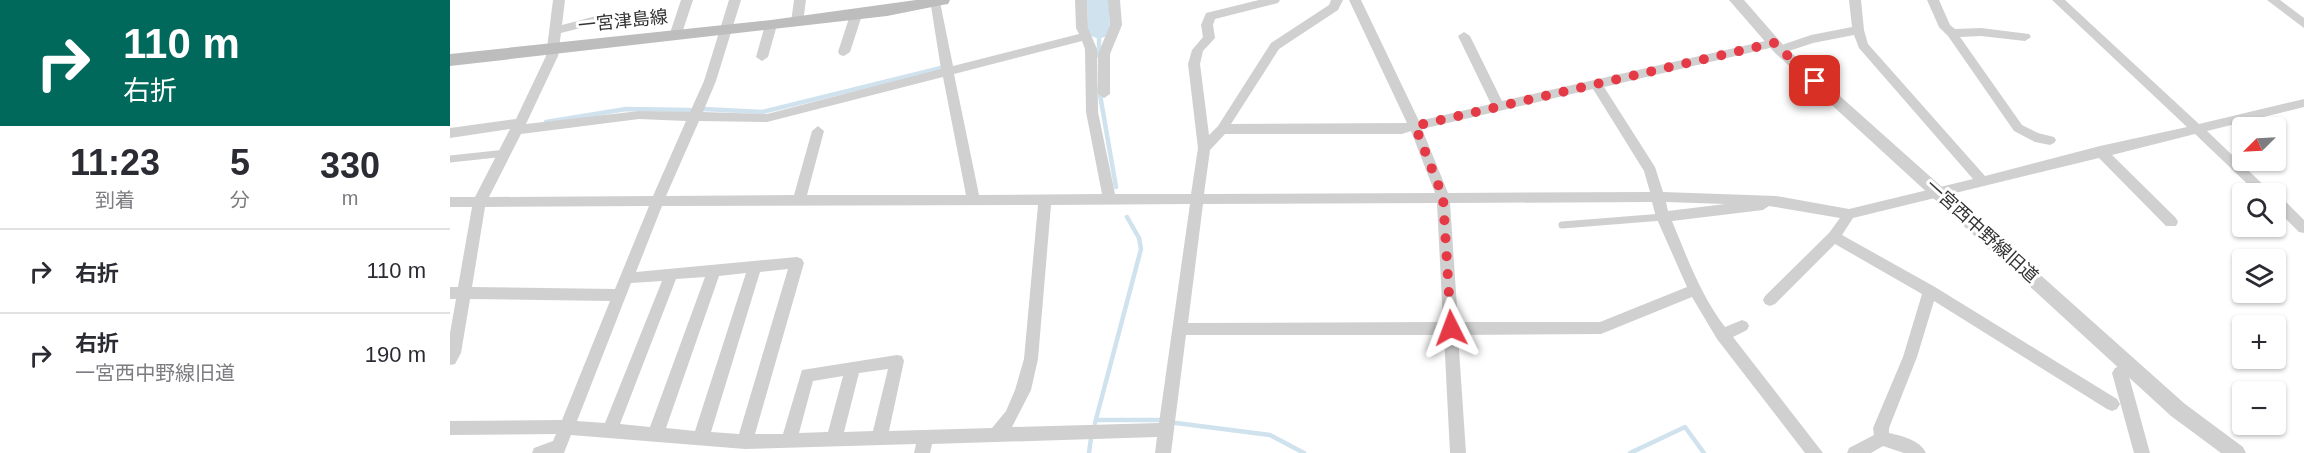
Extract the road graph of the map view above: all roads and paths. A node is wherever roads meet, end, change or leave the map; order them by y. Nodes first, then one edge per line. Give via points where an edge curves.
1 (559, 0) edge
2 (687, 0) edge
3 (735, 0) edge
4 (800, 0) edge
5 (1081, 0) edge
6 (1114, 0) edge
7 (1274, 0) edge
8 (1355, 0) edge
9 (1736, 0) edge
10 (1855, 0) edge
11 (1934, 0) edge
12 (2058, 0) edge
13 (2273, 0) edge
14 (938, 1) edge
15 (1256, 2) edge
16 (1331, 2) edge
17 (887, 6) edge
18 (856, 15) junction
19 (596, 20) dead end
20 (797, 22) junction
21 (2304, 24) edge
22 (771, 25) junction
23 (557, 30) junction
24 (727, 30) junction
25 (1858, 30) junction
26 (1952, 33) junction
27 (1084, 34) junction
28 (675, 36) junction
29 (1464, 36) dead end
30 (2025, 37) dead end
31 (1777, 46) junction
32 (554, 48) junction
33 (844, 52) dead end
34 (762, 57) dead end
35 (451, 61) edge
36 (946, 68) junction
37 (1597, 86) junction
38 (1104, 94) dead end
39 (2304, 103) edge
40 (1499, 107) junction
41 (695, 116) junction
42 (1415, 126) junction
43 (518, 127) junction
44 (1222, 129) junction
45 (2197, 130) junction
46 (818, 131) dead end
47 (450, 132) edge
48 (2050, 141) dead end
49 (1204, 148) junction
50 (2100, 151) junction
51 (506, 153) junction
52 (450, 159) edge
53 (1982, 181) junction
54 (2255, 183) edge
55 (1938, 191) junction
56 (1443, 197) junction
57 (1655, 197) junction
58 (973, 199) junction
59 (1198, 199) junction
60 (799, 200) junction
61 (1045, 200) junction
62 (1110, 200) junction
63 (1776, 201) junction
64 (450, 202) edge
65 (479, 202) junction
66 (657, 202) junction
67 (2286, 211) edge
68 (1849, 214) junction
69 (1663, 217) junction
70 (2171, 222) dead end
71 (1562, 225) dead end
72 (2304, 228) edge
73 (1834, 237) junction
74 (756, 266) junction
75 (714, 270) junction
76 (671, 275) junction
77 (628, 278) junction
78 (1695, 290) junction
79 (1930, 291) junction
80 (456, 293) edge
81 (621, 295) junction
82 (1770, 300) dead end
83 (1742, 326) dead end
84 (1451, 328) junction
85 (1180, 329) junction
86 (1722, 335) junction
87 (450, 359) edge
88 (853, 368) junction
89 (2120, 373) dead end
90 (2112, 404) dead end
91 (565, 427) junction
92 (450, 428) edge
93 (610, 430) junction
94 (1166, 430) junction
95 (656, 433) junction
96 (995, 435) junction
97 (701, 438) junction
98 (879, 438) junction
99 (834, 439) junction
100 (1882, 439) junction
101 (789, 440) junction
102 (745, 442) junction
103 (924, 445) edge
104 (557, 450) edge
105 (540, 453) edge
106 (1163, 453) edge
107 (1458, 453) edge
108 (1815, 453) edge
109 (1855, 453) edge
110 (1918, 453) edge
111 (2142, 453) edge
112 (2236, 453) edge

1 - 23 street
2 - 28 street
3 - 24 street
4 - 20 street
5 - 27 street
6 - 38 street via 1116,25 1104,54
7 - 15 street
8 - 42 street
9 - 31 street, 一宮西中野線旧道
10 - 25 street
11 - 26 street via 1945,27
12 - 45 street
13 - 21 street
14 - 17 main road, 一宮津島線
14 - 36 street
15 - 49 street via 1210,16 1209,38 1198,50 1194,64
16 - 44 street via 1275,46
17 - 18 main road, 一宮津島線
18 - 20 main road, 一宮津島線
18 - 33 street
19 - 23 street
20 - 22 main road, 一宮津島線
22 - 24 main road, 一宮津島線
22 - 34 street
23 - 32 street
24 - 28 main road, 一宮津島線
24 - 41 street
25 - 31 street
25 - 53 street via 1863,45
26 - 30 street
26 - 48 street via 2018,128
27 - 36 street
27 - 62 street via 1091,49 1092,112
28 - 32 main road, 一宮津島線
29 - 40 street
31 - 37 street via 1716,65
31 - 55 street, 一宮西中野線旧道
32 - 35 main road, 一宮津島線
32 - 43 street
36 - 41 street via 767,118
36 - 58 street
37 - 40 street
37 - 57 street via 1650,170
39 - 45 street
40 - 42 street
41 - 43 street via 611,117
41 - 66 street
42 - 44 street
42 - 56 street
43 - 47 street
43 - 51 street
44 - 49 street
45 - 50 street
45 - 54 street
46 - 60 street
49 - 59 street
50 - 53 street
50 - 70 street
51 - 52 lane
51 - 65 street
53 - 55 street
55 - 68 street
55 - 112 street, 一宮西中野線旧道 via 2178,410
56 - 57 street
56 - 59 street
56 - 84 street
57 - 63 street
57 - 69 street
58 - 60 street
58 - 61 street
59 - 62 street
59 - 85 street
60 - 66 street
61 - 62 street
61 - 96 street via 1031,359 1011,416
63 - 68 street
63 - 69 street
64 - 65 street
65 - 66 street
65 - 80 street
66 - 77 street
67 - 72 street
68 - 73 street
69 - 71 lane
69 - 78 street
73 - 79 street
73 - 82 street
74 - 75 street
74 - 97 street
74 - 102 street via 797,263
75 - 76 street
75 - 95 street
76 - 77 street
76 - 93 street
77 - 81 street
78 - 84 street via 1601,328
78 - 86 street
79 - 90 street
79 - 100 street via 1910,357 1881,428
80 - 81 street
80 - 87 street via 454,353
81 - 91 street
83 - 86 street
84 - 85 street
84 - 107 street
85 - 94 street
86 - 108 street
88 - 98 street via 897,361
88 - 99 street
88 - 101 street via 807,375
89 - 111 street
91 - 92 street
91 - 93 street
91 - 104 street
93 - 95 street
94 - 96 street
94 - 106 street
95 - 97 street
96 - 103 street
97 - 102 street
98 - 99 street
98 - 103 street
99 - 101 street
100 - 109 street
100 - 110 street via 1902,443
101 - 102 street
104 - 105 street

